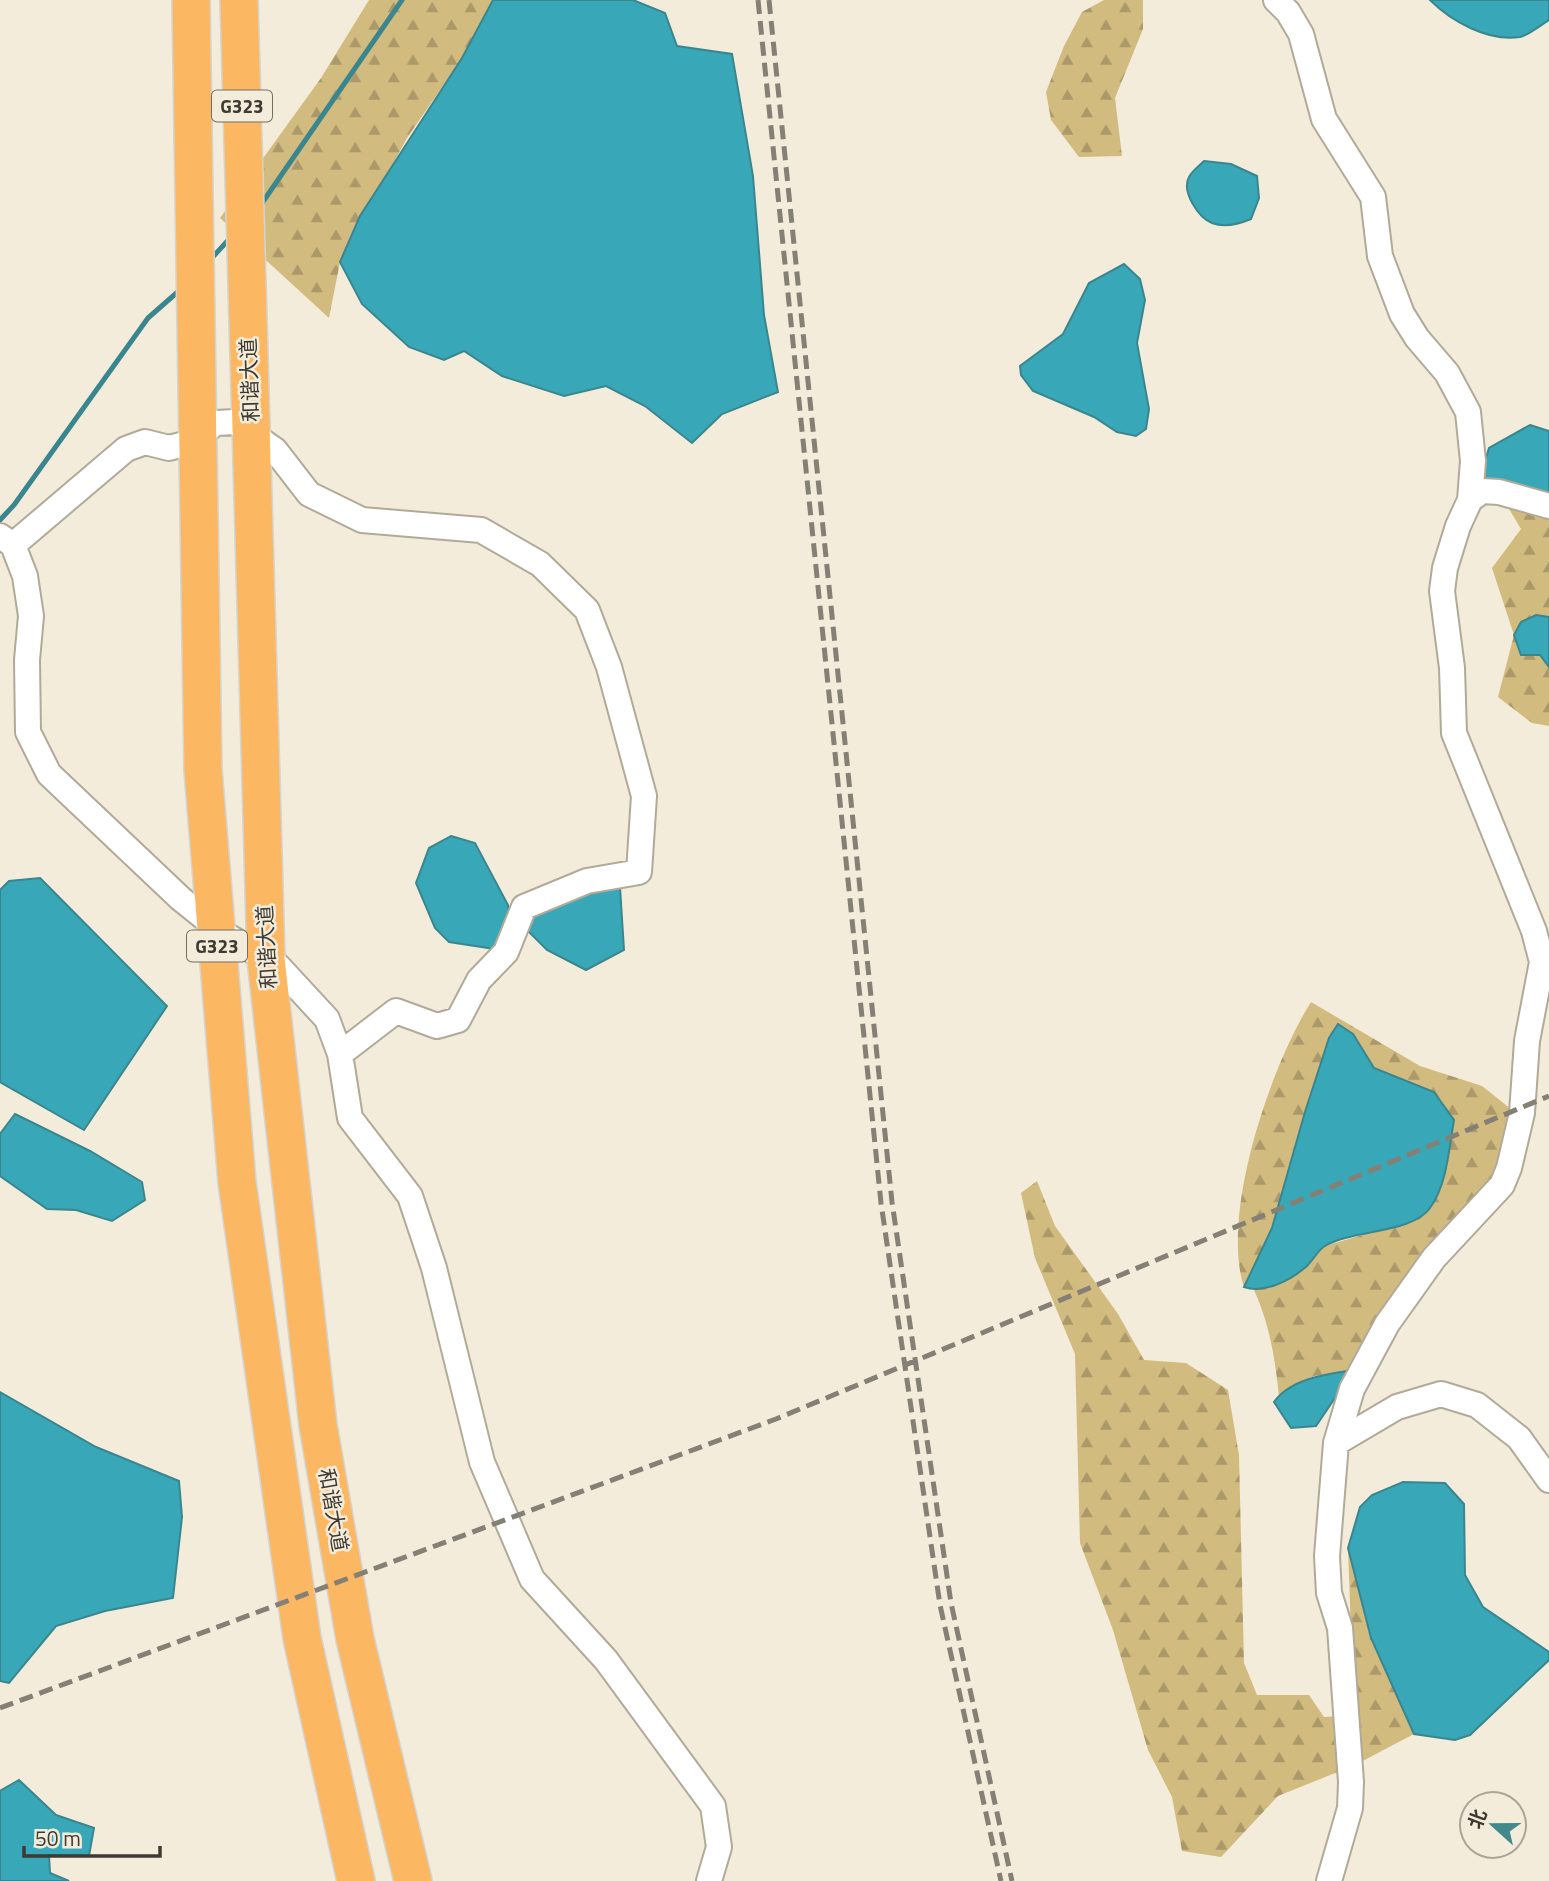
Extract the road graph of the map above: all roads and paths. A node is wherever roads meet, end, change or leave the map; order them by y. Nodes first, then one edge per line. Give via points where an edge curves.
1 (191, 0) edge
2 (239, 0) edge
3 (1276, 0) edge
4 (251, 434) junction
5 (1470, 500) junction
6 (1549, 506) edge
7 (6, 541) edge
8 (266, 958) junction
9 (340, 1054) junction
10 (1336, 1443) junction
11 (1549, 1480) edge
12 (356, 1881) edge
13 (413, 1881) edge
14 (709, 1881) edge
15 (1329, 1881) edge

1 - 12 highway, G323 via 203,770 237,1182 302,1638
2 - 4 highway, 和谐大道 / G323
3 - 5 street via 1301,34 1324,119 1373,197 1380,256 1402,314 1447,373 1468,412
4 - 7 street via 235,422 216,423 188,443 169,449 145,442 126,449
4 - 8 highway, 和谐大道 / G323
4 - 9 street via 275,450 309,494 362,520 481,530 540,564 587,610 609,667 644,796 639,872 587,881 524,907 506,952 479,980 458,1020 437,1026 396,1011
5 - 6 street via 1482,491 1499,492
5 - 10 street via 1458,526 1442,591 1454,733 1535,931 1542,962 1527,1041 1522,1113 1502,1185 1434,1258 1387,1324 1352,1389
7 - 8 street via 25,576 31,616 28,732 48,774 181,899 226,935
8 - 9 street via 327,1019
8 - 13 highway, 和谐大道 / G323 via 318,1425 355,1639
9 - 14 street via 350,1118 410,1196 434,1268 482,1462 532,1579 613,1670 713,1806 719,1847
10 - 11 street via 1397,1408 1441,1394 1478,1405 1519,1438
10 - 15 street via 1327,1556 1329,1593 1340,1628 1351,1782 1350,1808

